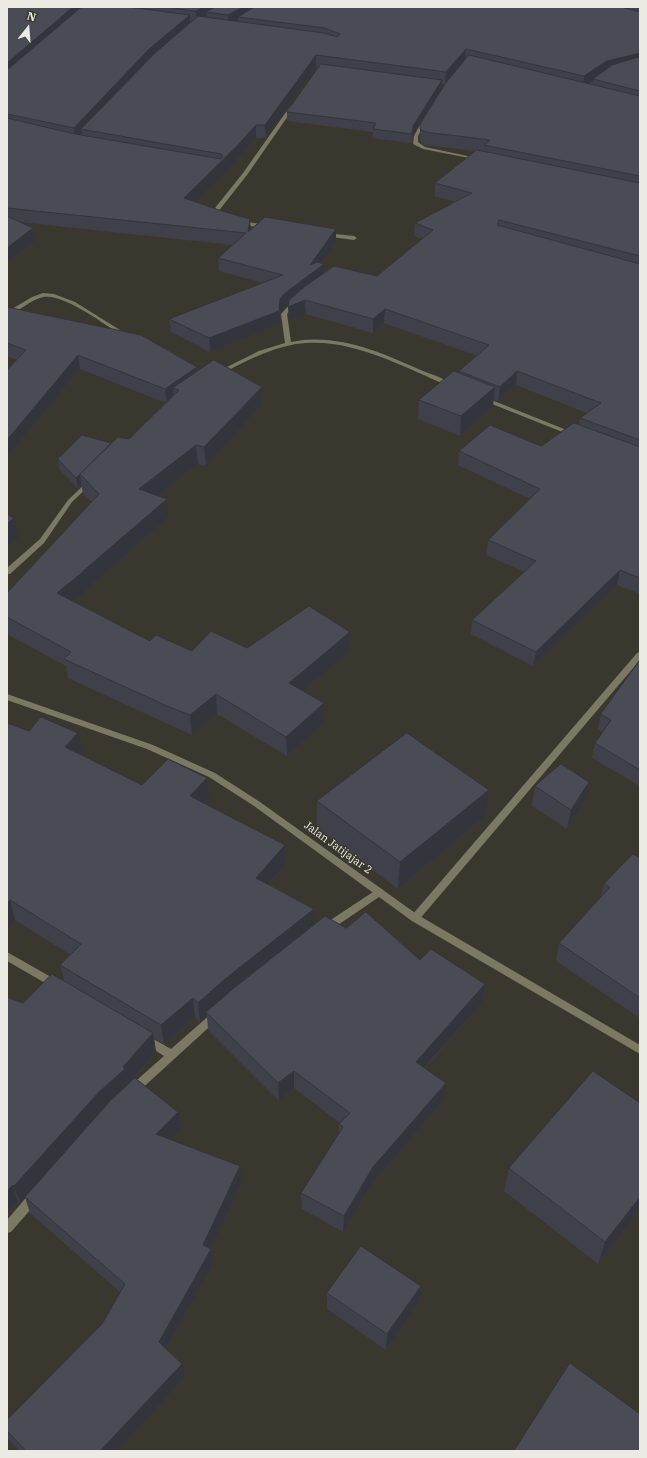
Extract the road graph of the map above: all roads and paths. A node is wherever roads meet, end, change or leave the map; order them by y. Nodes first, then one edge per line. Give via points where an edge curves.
1 (296, 101) edge
2 (429, 114) edge
3 (484, 161) edge
4 (223, 221) edge
5 (231, 222) edge
6 (277, 228) edge
7 (316, 233) edge
8 (354, 238) dead end
9 (301, 298) edge
10 (7, 314) edge
11 (133, 340) edge
12 (288, 345) junction
13 (211, 377) edge
14 (457, 388) edge
15 (479, 397) edge
16 (581, 437) edge
17 (97, 475) edge
18 (7, 572) edge
19 (640, 655) edge
20 (7, 697) edge
21 (378, 892) junction
22 (415, 918) junction
23 (315, 935) edge
24 (7, 956) edge
25 (66, 991) edge
26 (225, 1007) edge
27 (139, 1035) edge
28 (640, 1050) edge
29 (172, 1054) junction
30 (126, 1098) edge
31 (42, 1188) edge
32 (7, 1228) edge

1 - 4 street via 214,213 216,218
2 - 3 street via 416,136 415,143 423,148
5 - 6 street
7 - 8 street
9 - 12 street via 284,314
10 - 11 street via 42,295 56,296
12 - 13 street via 249,357
12 - 14 street via 308,341 356,347
15 - 16 street
17 - 18 street via 70,501 42,541
19 - 22 street
20 - 21 street, Jalan Jatijajar 2 via 150,747 212,775 257,804
21 - 22 street, Jalan Jatijajar 2
21 - 23 street
22 - 28 street, Jalan Jatijajar 2
24 - 25 street
26 - 29 street
27 - 29 street
29 - 30 street
31 - 32 street

